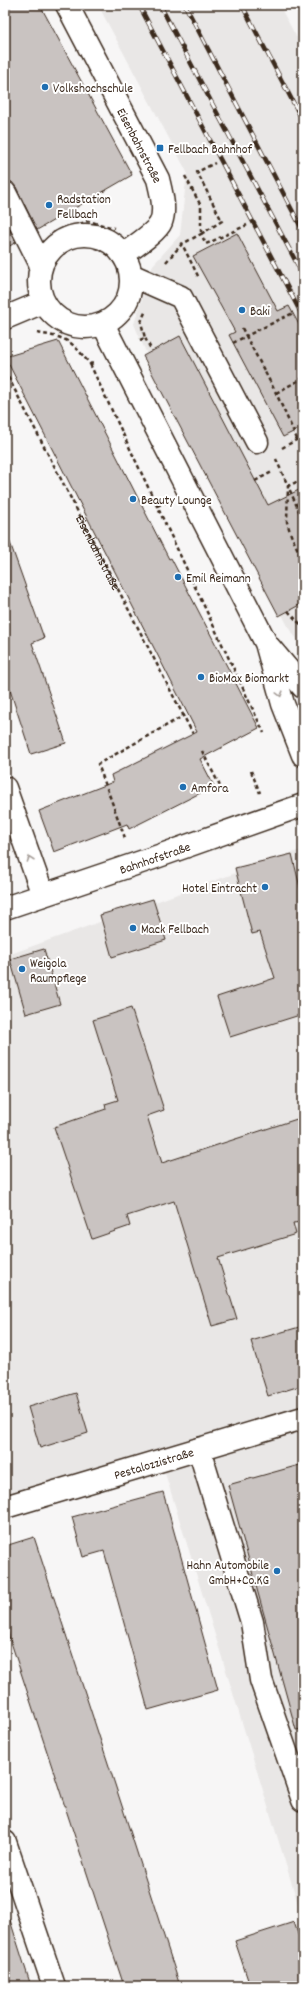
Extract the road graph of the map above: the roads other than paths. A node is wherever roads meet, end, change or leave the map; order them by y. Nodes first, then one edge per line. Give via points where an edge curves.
1 (67, 5) edge
2 (5, 192) edge
3 (123, 255) junction
4 (38, 259) junction
5 (131, 275) junction
6 (43, 302) junction
7 (5, 318) edge
8 (103, 324) junction
9 (257, 442) road end
10 (266, 643) junction
11 (303, 687) edge
12 (303, 755) edge
13 (5, 788) edge
14 (303, 805) edge
15 (43, 895) junction
16 (5, 908) edge
17 (303, 1418) edge
18 (199, 1449) junction
19 (5, 1507) edge
20 (303, 1800) edge
21 (5, 1842) edge
22 (54, 1986) edge

1 - 3 street, Eisenbahnstraße via 158,179 163,208 161,224
2 - 4 street
3 - 4 street via 104,239 90,235 74,236 60,242
3 - 5 street
4 - 6 street via 38,279
5 - 8 street via 125,305 115,317
5 - 9 street via 181,297
6 - 7 street
6 - 8 street via 56,318 70,325 86,328
8 - 10 street
10 - 11 street
10 -> 12 street via 283,704
15 -> 13 street
14 - 15 street, Bahnhofstraße
15 - 16 street, Bahnhofstraße
17 - 18 street, Pestalozzistraße
18 - 19 street, Pestalozzistraße
18 - 20 street via 252,1622 261,1680
21 - 22 street

